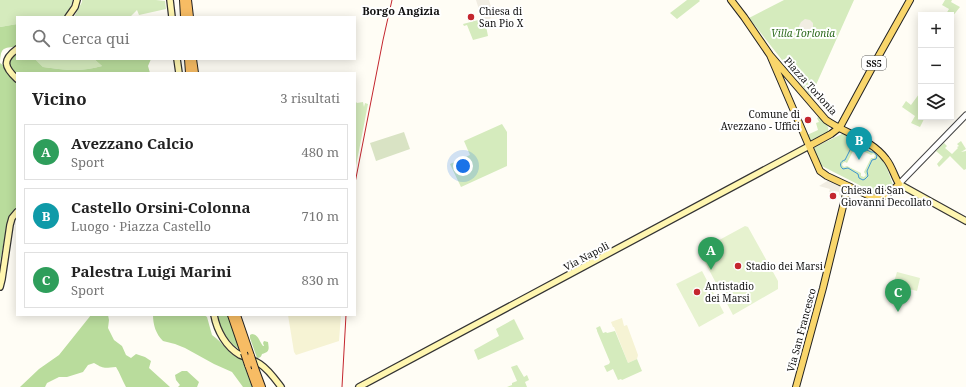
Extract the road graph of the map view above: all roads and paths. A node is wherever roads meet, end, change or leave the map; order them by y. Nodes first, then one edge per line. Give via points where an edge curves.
1 (77, 0) edge
2 (170, 0) edge
3 (183, 0) edge
4 (188, 0) edge
5 (731, 0) edge
6 (910, 0) edge
7 (69, 16) edge
8 (172, 16) edge
9 (184, 16) edge
10 (190, 16) edge
11 (16, 49) edge
12 (770, 55) junction
13 (177, 60) edge
14 (188, 60) edge
15 (194, 60) edge
16 (179, 72) edge
17 (189, 72) edge
18 (195, 72) edge
19 (16, 78) edge
20 (966, 115) edge
21 (826, 120) junction
22 (840, 127) junction
23 (831, 134) junction
24 (809, 146) junction
25 (899, 184) junction
26 (848, 186) junction
27 (16, 213) edge
28 (966, 221) edge
29 (0, 287) edge
30 (214, 316) edge
31 (231, 316) edge
32 (237, 316) edge
33 (371, 380) junction
34 (258, 386) edge
35 (281, 387) edge
36 (359, 387) edge
37 (368, 387) edge
38 (796, 387) edge

1 - 7 main road
2 - 8 main road
3 - 9 highway
4 - 10 highway
5 - 12 main road, Piazza Torlonia
6 - 22 main road, SS5
11 - 19 main road via 7,60 8,70
12 - 21 main road, Piazza Torlonia
12 - 24 main road, Piazza Torlonia
13 - 16 main road
14 - 17 highway
15 - 18 highway
20 - 25 street
21 - 22 main road, Piazza Torlonia
21 - 23 main road via 831,128
22 - 23 main road, SS5
22 - 25 main road, Piazza Torlonia via 870,143 888,162
23 - 24 main road, SS5
24 - 26 main road, Piazza Torlonia via 822,173
24 - 33 main road, Via Napoli
25 - 26 main road, Piazza Torlonia via 879,198
25 - 28 main road
26 - 38 main road, Via San Francesco
27 - 29 main road via 10,225
30 - 35 main road via 221,336 230,347 260,364
31 - 34 highway, bridge
32 - 34 highway, bridge via 255,368
33 - 36 main road, Via Napoli
33 - 37 main road

